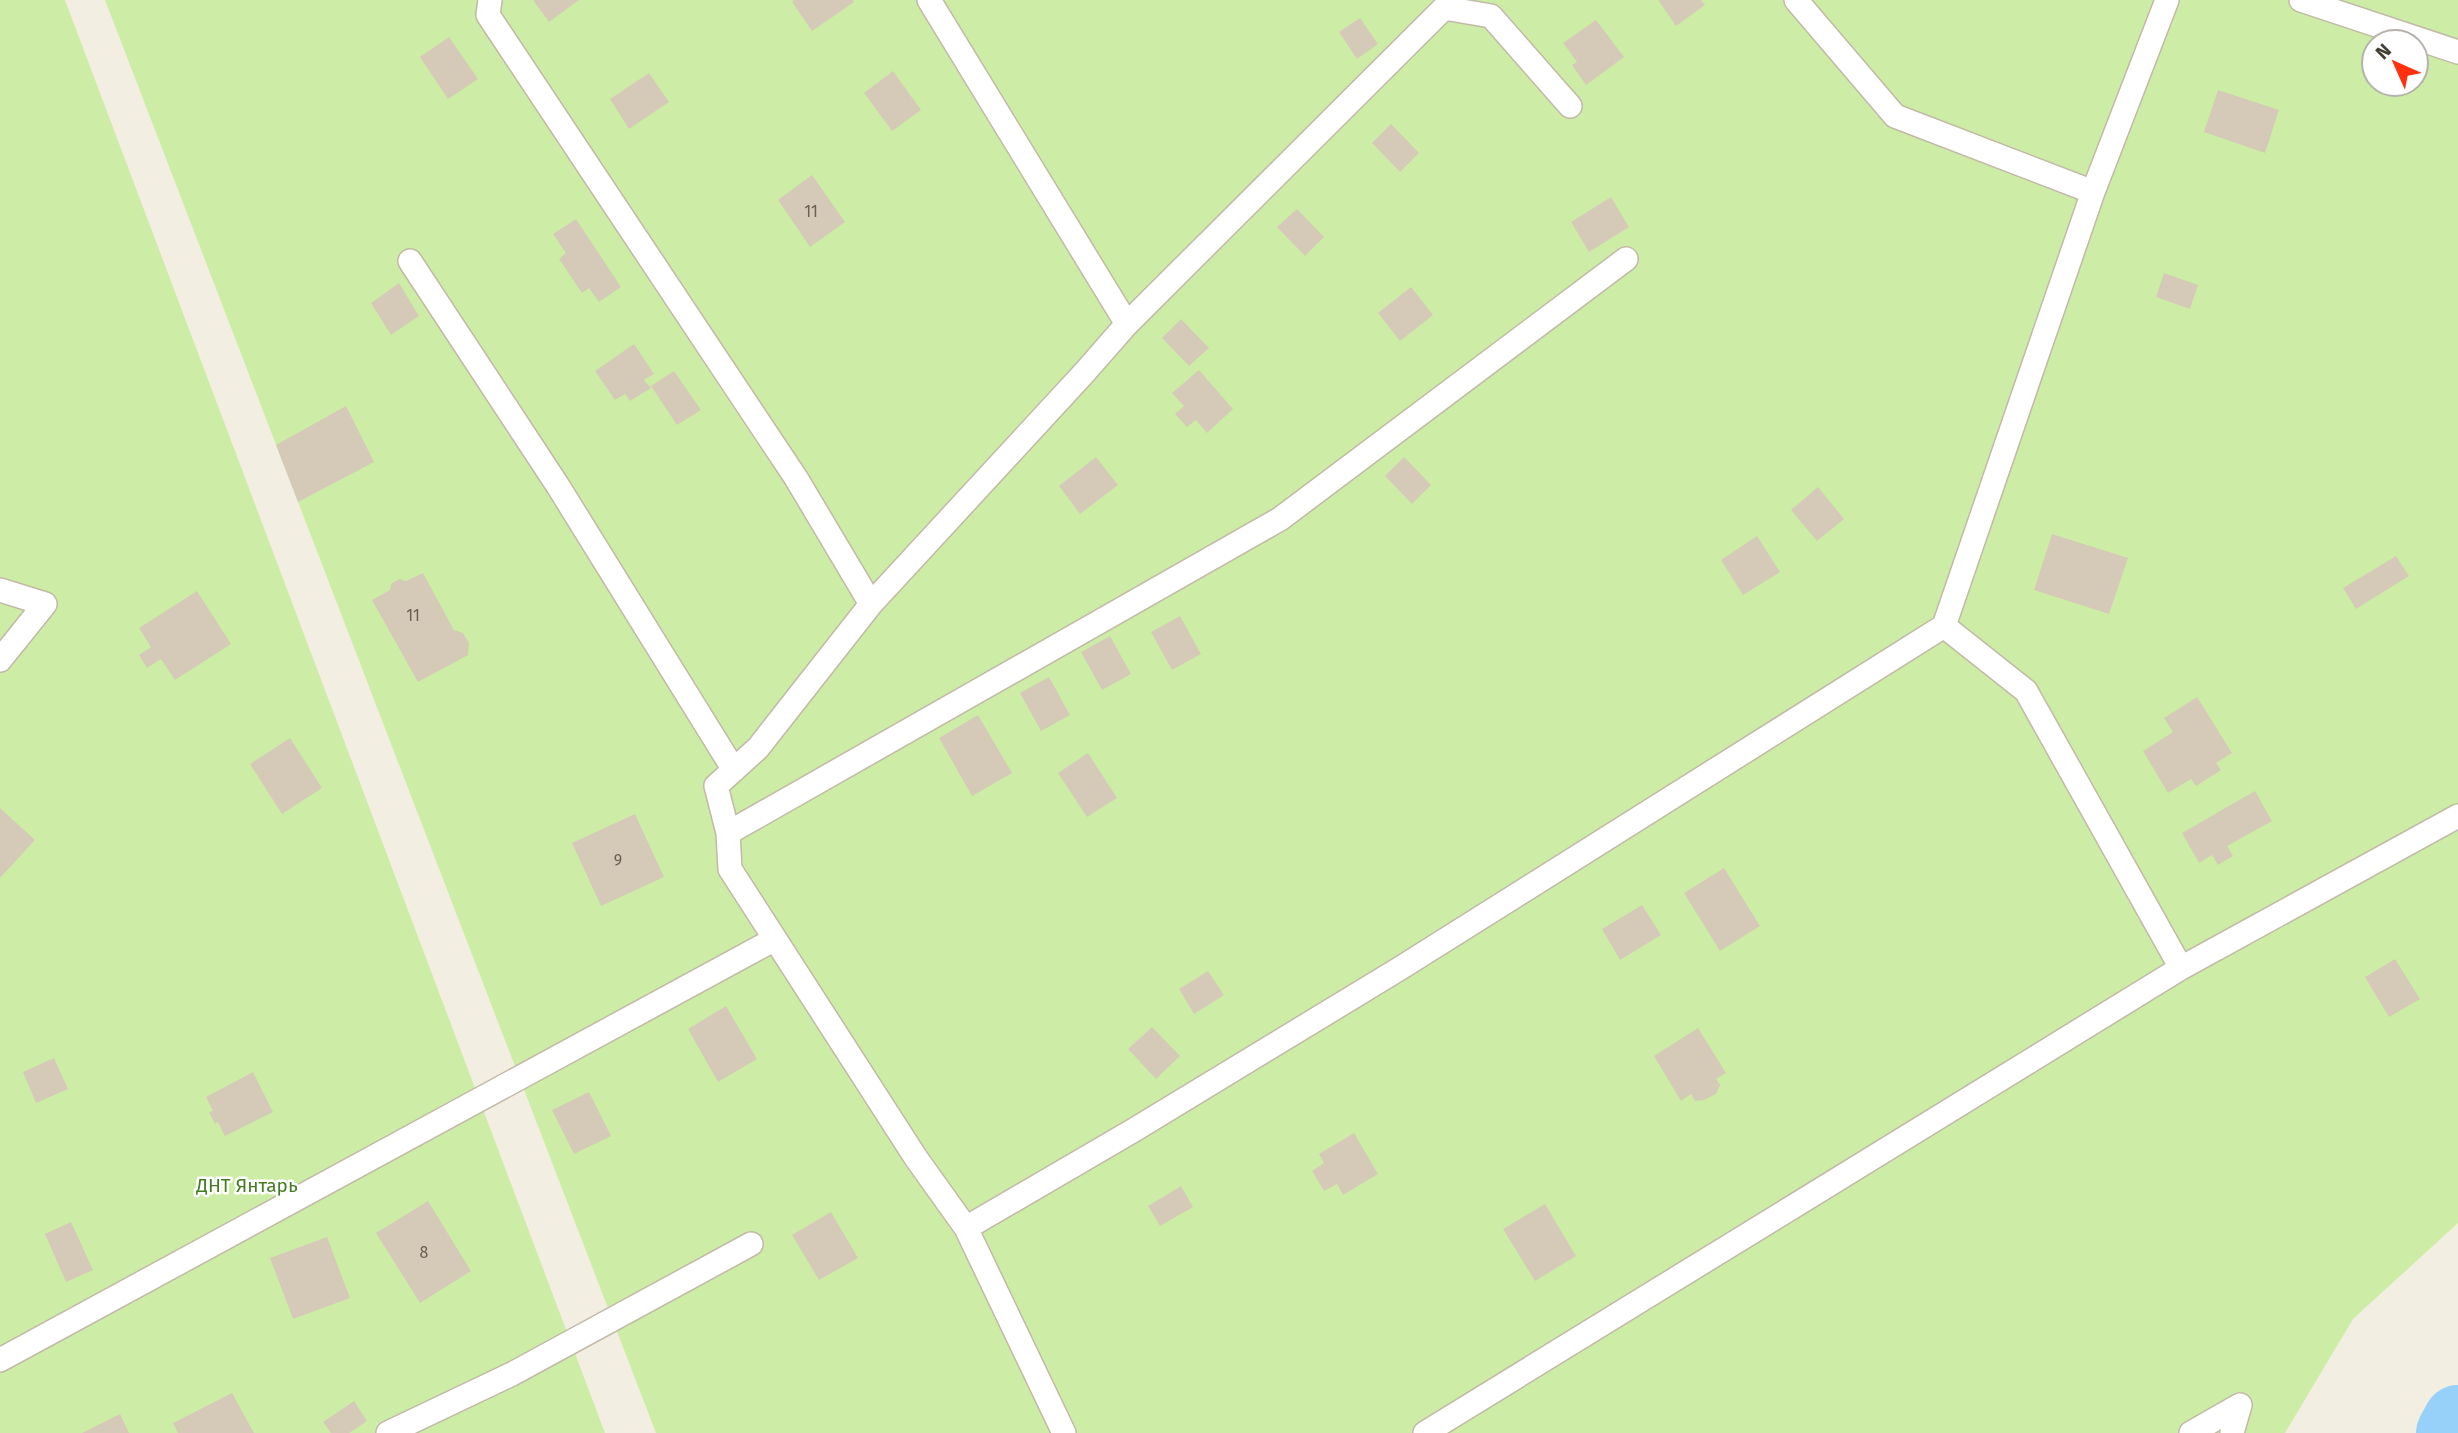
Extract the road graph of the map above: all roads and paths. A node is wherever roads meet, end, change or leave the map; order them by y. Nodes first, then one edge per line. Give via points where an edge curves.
1 (490, 0) edge
2 (929, 0) edge
3 (1796, 0) edge
4 (2167, 0) edge
5 (2301, 0) edge
6 (1441, 4) edge
7 (2458, 52) edge
8 (1570, 106) dead end
9 (2093, 192) junction
10 (1626, 259) dead end
11 (410, 261) dead end
12 (1126, 324) junction
13 (0, 590) edge
14 (871, 604) junction
15 (1944, 626) junction
16 (0, 660) edge
17 (734, 770) junction
18 (2458, 816) edge
19 (729, 833) junction
20 (775, 939) junction
21 (2181, 968) junction
22 (966, 1228) junction
23 (751, 1244) dead end
24 (0, 1360) edge
25 (388, 1433) edge
26 (1064, 1433) edge
27 (1425, 1433) edge
28 (2191, 1433) edge
29 (2232, 1433) edge

1 - 14 lane via 488,15 796,478
2 - 12 lane
3 - 9 lane via 1895,116
4 - 9 lane
5 - 7 lane
6 - 8 lane via 1491,16
6 - 12 lane
9 - 15 lane
10 - 19 lane via 1280,519
11 - 17 lane via 558,486
12 - 14 lane
13 - 16 lane via 45,604
14 - 17 lane via 758,748
15 - 21 lane via 2026,691
15 - 22 lane via 1399,969
17 - 19 lane via 716,786
18 - 21 lane
19 - 20 lane via 730,869
20 - 22 lane
20 - 24 lane
21 - 27 lane
22 - 26 lane
23 - 25 lane via 512,1374
28 - 29 lane via 2240,1405

